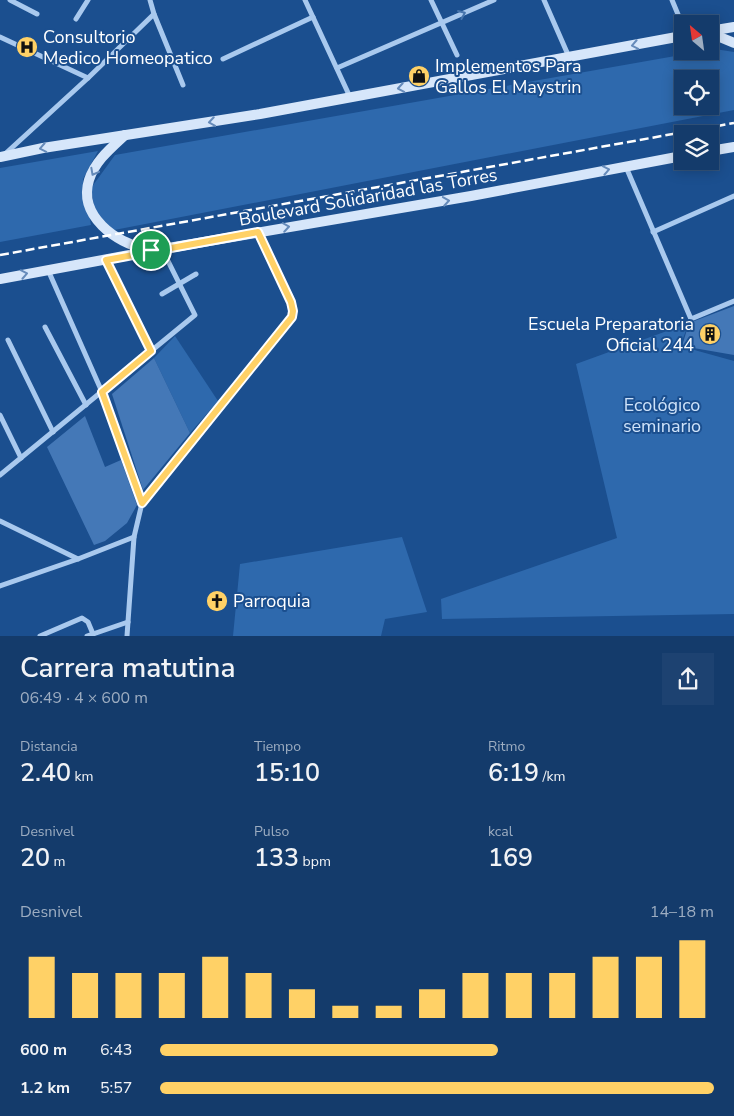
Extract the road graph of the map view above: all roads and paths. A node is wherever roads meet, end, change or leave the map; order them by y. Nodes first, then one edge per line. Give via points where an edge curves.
1 (10, 0) edge
2 (88, 0) edge
3 (150, 0) edge
4 (305, 0) edge
5 (431, 0) edge
6 (494, 0) edge
7 (544, 0) edge
8 (672, 0) edge
9 (37, 14) dead end
10 (154, 14) junction
11 (678, 15) edge
12 (313, 17) junction
13 (76, 19) dead end
14 (442, 22) junction
15 (734, 27) edge
16 (719, 30) edge
17 (719, 36) edge
18 (0, 37) edge
19 (674, 38) edge
20 (734, 43) edge
21 (457, 55) dead end
22 (569, 58) junction
23 (223, 59) dead end
24 (337, 68) junction
25 (88, 78) junction
26 (183, 85) dead end
27 (350, 97) junction
28 (125, 135) junction
29 (734, 140) edge
30 (734, 147) edge
31 (719, 148) edge
32 (719, 150) edge
33 (1, 157) edge
34 (674, 157) edge
35 (625, 166) junction
36 (734, 196) edge
37 (258, 232) junction
38 (654, 232) junction
39 (162, 249) junction
40 (151, 250) junction
41 (106, 260) junction
42 (48, 270) junction
43 (196, 274) dead end
44 (0, 279) edge
45 (180, 283) junction
46 (162, 294) dead end
47 (734, 301) edge
48 (45, 327) dead end
49 (8, 340) dead end
50 (151, 351) junction
51 (102, 392) junction
52 (86, 405) junction
53 (0, 415) edge
54 (53, 432) junction
55 (21, 458) junction
56 (0, 475) edge
57 (142, 503) junction
58 (0, 522) edge
59 (134, 536) junction
60 (78, 559) junction
61 (0, 586) edge
62 (128, 622) junction
63 (90, 635) edge
64 (40, 636) edge
65 (127, 636) edge

1 - 9 street
2 - 13 street
3 - 10 street
4 - 12 street
5 - 14 street
14 -> 6 street
7 - 22 street
8 - 11 street
10 - 25 street
10 - 26 street
12 - 23 street
12 - 24 street
14 - 21 street
14 - 24 street
15 - 16 main road
17 - 20 main road
18 - 25 street
19 -> 22 main road
22 -> 27 main road
24 - 27 street
25 - 33 street
27 -> 28 main road
28 -> 33 main road
28 -> 40 main road via 92,174 88,189 90,205 97,219 113,235 127,244
29 - 31 main road
30 - 32 main road
34 - 35 main road, Boulevard Solidaridad las Torres
37 -> 35 main road, Boulevard Solidaridad las Torres
35 - 38 street
36 - 38 street
37 - 39 main road, Boulevard Solidaridad las Torres
37 - 57 street via 291,302 292,317
38 - 47 street via 691,319
39 - 40 main road, Boulevard Solidaridad las Torres
39 - 45 street
40 - 41 main road, Boulevard Solidaridad las Torres
41 - 42 main road, Boulevard Solidaridad las Torres
41 - 50 street
44 -> 42 main road, Boulevard Solidaridad las Torres
42 - 51 street
43 - 45 street
45 - 46 street
45 - 50 street via 194,316
48 - 52 street
49 - 54 street
50 - 51 street
51 - 52 street
51 - 57 street
52 - 54 street
53 - 55 street
54 - 55 street
55 - 56 street
57 - 59 street
58 - 60 street
59 - 60 street
59 - 62 street
60 - 61 street
62 - 63 street
62 - 65 street
63 - 64 street via 88,622 82,618

